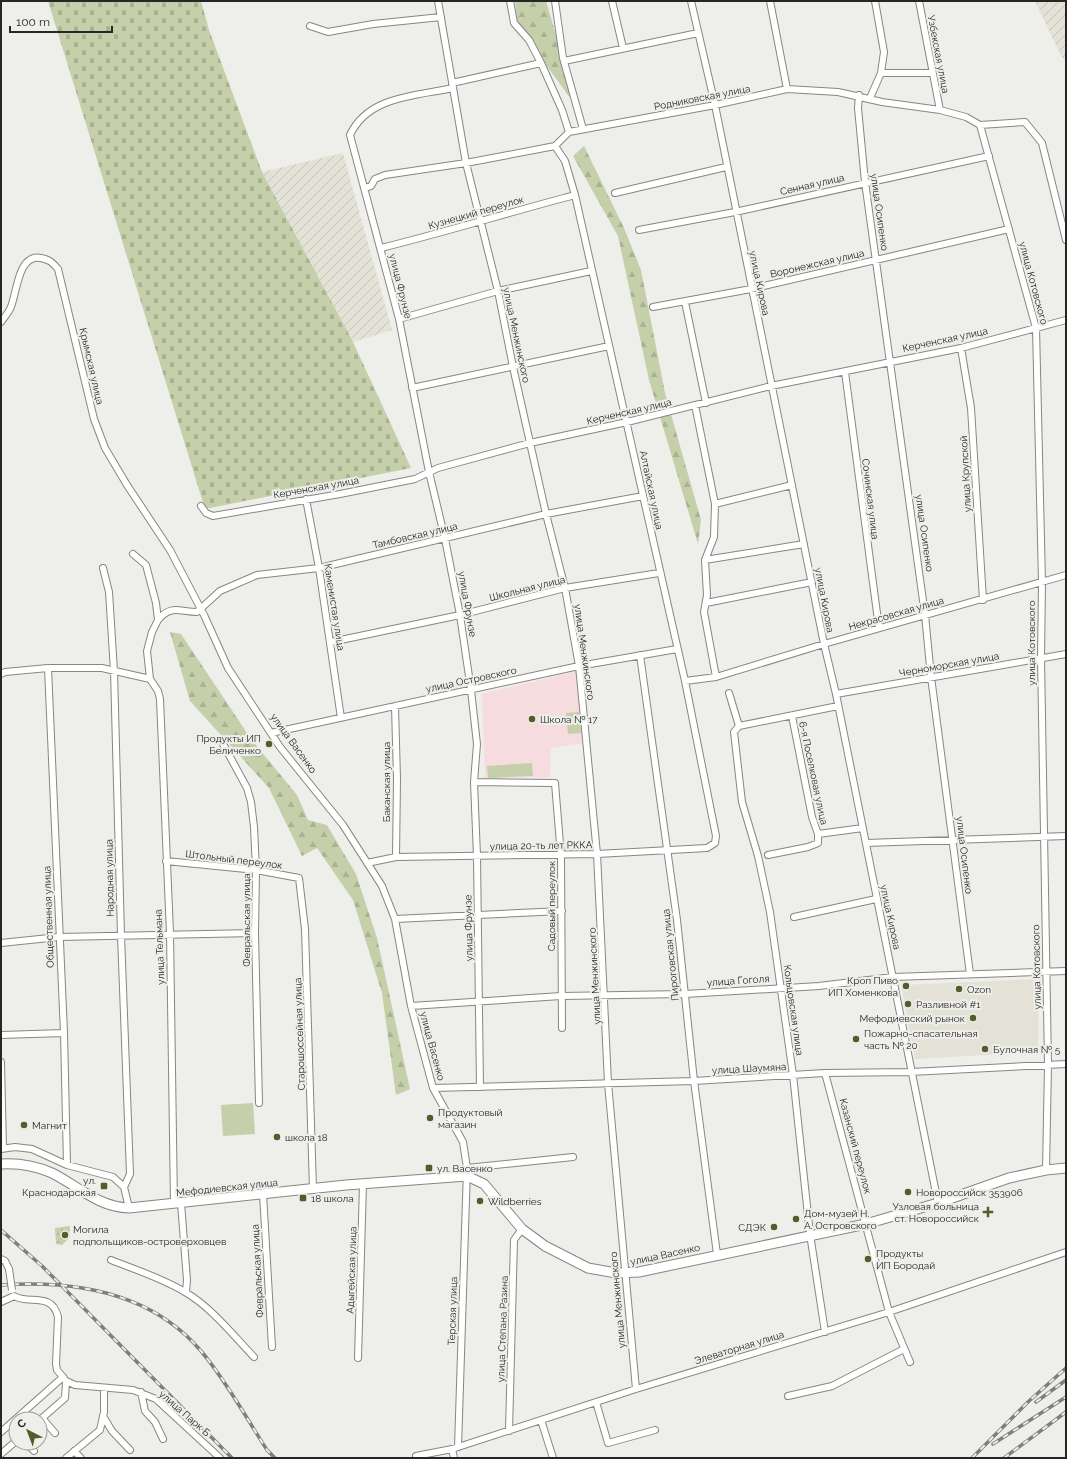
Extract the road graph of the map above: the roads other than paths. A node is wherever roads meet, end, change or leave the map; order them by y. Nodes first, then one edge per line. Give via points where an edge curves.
1 (438, 1) edge
2 (510, 1) edge
3 (555, 1) edge
4 (612, 1) edge
5 (691, 1) edge
6 (770, 1) edge
7 (875, 1) edge
8 (919, 1) edge
9 (441, 17) junction
10 (310, 26) dead end
11 (698, 32) junction
12 (623, 48) junction
13 (564, 61) junction
14 (541, 63) junction
15 (881, 73) junction
16 (932, 73) junction
17 (453, 85) junction
18 (787, 89) junction
19 (859, 95) junction
20 (870, 98) junction
21 (714, 105) junction
22 (940, 110) junction
23 (980, 125) junction
24 (583, 129) junction
25 (569, 132) junction
26 (555, 146) junction
27 (989, 156) junction
28 (466, 163) junction
29 (726, 167) junction
30 (865, 182) junction
31 (365, 188) junction
32 (615, 193) dead end
33 (575, 195) junction
34 (735, 212) junction
35 (480, 221) junction
36 (1009, 229) junction
37 (639, 230) dead end
38 (1066, 240) edge
39 (381, 248) junction
40 (877, 259) junction
41 (591, 271) junction
42 (751, 289) junction
43 (498, 291) junction
44 (685, 302) junction
45 (653, 307) dead end
46 (399, 318) junction
47 (1066, 320) edge
48 (1, 322) edge
49 (1036, 328) junction
50 (609, 346) junction
51 (961, 348) junction
52 (892, 361) junction
53 (513, 367) junction
54 (845, 372) junction
55 (771, 386) junction
56 (412, 388) junction
57 (706, 403) junction
58 (695, 405) junction
59 (627, 422) junction
60 (530, 443) junction
61 (429, 472) junction
62 (792, 485) junction
63 (643, 496) junction
64 (306, 499) junction
65 (715, 504) junction
66 (201, 506) dead end
67 (546, 514) junction
68 (445, 539) junction
69 (804, 544) junction
70 (170, 550) joint
71 (133, 554) dead end
72 (705, 560) junction
73 (103, 568) dead end
74 (319, 568) junction
75 (659, 573) junction
76 (1066, 575) edge
77 (812, 582) junction
78 (1042, 582) junction
79 (566, 588) junction
80 (983, 600) junction
81 (706, 602) junction
82 (201, 610) junction
83 (925, 615) junction
84 (460, 616) junction
85 (158, 620) junction
86 (879, 628) junction
87 (331, 642) junction
88 (824, 644) junction
89 (677, 649) junction
90 (1066, 654) edge
91 (640, 655) junction
92 (1041, 658) junction
93 (579, 666) junction
94 (48, 668) junction
95 (114, 671) junction
96 (1, 674) edge
97 (716, 677) junction
98 (931, 677) junction
99 (150, 679) junction
100 (685, 681) junction
101 (471, 690) junction
102 (836, 694) junction
103 (730, 696) dead end
104 (395, 706) junction
105 (838, 706) junction
106 (792, 716) junction
107 (341, 718) junction
108 (739, 726) junction
109 (271, 733) junction
110 (223, 744) dead end
111 (474, 782) junction
112 (863, 828) junction
113 (818, 834) junction
114 (1066, 836) edge
115 (1044, 838) junction
116 (953, 839) junction
117 (715, 843) joint
118 (866, 843) junction
119 (668, 850) junction
120 (596, 854) junction
121 (768, 855) dead end
122 (477, 856) junction
123 (561, 856) junction
124 (396, 858) junction
125 (166, 861) junction
126 (367, 862) junction
127 (256, 870) junction
128 (299, 878) joint
129 (876, 899) junction
130 (562, 911) junction
131 (477, 914) junction
132 (794, 917) dead end
133 (395, 919) junction
134 (170, 933) junction
135 (256, 933) junction
136 (121, 935) junction
137 (59, 937) junction
138 (1, 943) edge
139 (1046, 971) junction
140 (1066, 971) edge
141 (970, 974) junction
142 (893, 977) junction
143 (780, 987) junction
144 (685, 994) junction
145 (605, 995) junction
146 (561, 996) junction
147 (479, 1001) junction
148 (411, 1006) junction
149 (562, 1028) dead end
150 (64, 1032) junction
151 (1, 1035) edge
152 (1, 1062) edge
153 (1066, 1064) edge
154 (1048, 1065) junction
155 (911, 1072) junction
156 (825, 1073) junction
157 (793, 1075) junction
158 (694, 1081) junction
159 (608, 1083) junction
160 (480, 1087) junction
161 (433, 1088) junction
162 (259, 1103) dead end
163 (2, 1149) edge
164 (572, 1157) dead end
165 (5, 1164) edge
166 (67, 1164) junction
167 (1066, 1168) edge
168 (1, 1169) edge
169 (1046, 1170) junction
170 (467, 1172) junction
171 (364, 1184) junction
172 (124, 1187) junction
173 (313, 1189) junction
174 (263, 1194) junction
175 (178, 1203) junction
176 (938, 1203) junction
177 (129, 1208) junction
178 (866, 1224) junction
179 (522, 1230) junction
180 (810, 1234) junction
181 (1066, 1252) edge
182 (717, 1254) junction
183 (1, 1259) edge
184 (112, 1260) dead end
185 (624, 1273) junction
186 (186, 1292) junction
187 (14, 1296) junction
188 (1, 1302) edge
189 (889, 1312) junction
190 (825, 1332) junction
191 (272, 1347) dead end
192 (904, 1349) junction
193 (254, 1358) dead end
194 (358, 1358) dead end
195 (910, 1362) dead end
196 (64, 1379) junction
197 (104, 1388) junction
198 (636, 1389) junction
199 (141, 1392) junction
200 (788, 1396) dead end
201 (596, 1402) junction
202 (48, 1413) edge
203 (103, 1416) junction
204 (541, 1420) junction
205 (48, 1426) edge
206 (655, 1430) dead end
207 (509, 1431) junction
208 (1, 1432) edge
209 (55, 1433) dead end
210 (163, 1439) dead end
211 (455, 1448) junction
212 (130, 1450) dead end
213 (74, 1451) junction
214 (416, 1456) dead end
215 (66, 1458) edge
216 (81, 1458) edge
217 (220, 1458) edge
218 (454, 1458) edge
219 (553, 1458) edge

1 - 9 street, улица Менжинского
2 - 14 street via 514,23 529,40
3 - 13 street
4 - 12 street
5 - 11 street, улица Кирова
6 - 18 street
7 - 15 street via 884,52
8 - 16 street, Узбекская улица
9 - 10 street via 373,24 328,32
9 - 17 street, улица Менжинского
11 - 12 street
11 - 21 street, улица Кирова
12 - 13 street
13 - 24 street
14 - 17 street
14 - 25 street
15 - 16 street
15 - 20 street
16 - 22 street, Узбекская улица
17 - 28 street, улица Менжинского
17 - 31 street, улица Фрунзе via 385,102 356,123 350,134
18 - 19 street, Родниковская улица
18 - 21 street, Родниковская улица
19 - 20 street, Родниковская улица
19 - 30 street, улица Осипенко
20 - 22 street, Родниковская улица
21 - 24 street, Родниковская улица
21 - 29 street, улица Кирова
22 - 23 street, Родниковская улица via 966,117
23 - 27 street, улица Котовского
23 - 38 street via 1025,122 1042,143
24 - 25 street, Родниковская улица
25 - 26 street
26 - 28 street
26 - 33 street, Алтайская улица via 565,161
27 - 30 street, Сенная улица
27 - 36 street, улица Котовского
28 - 31 street via 385,175 375,179 371,186
28 - 35 street, улица Менжинского
29 - 32 street
29 - 34 street, улица Кирова
30 - 34 street, Сенная улица
30 - 40 street, улица Осипенко
31 - 39 street, улица Фрунзе
33 - 35 street, Кузнецкий переулок
33 - 41 street, Алтайская улица
34 - 37 street, Сенная улица
34 - 42 street, улица Кирова
35 - 39 street, Кузнецкий переулок
35 - 43 street, улица Менжинского
36 - 40 street, Воронежская улица
36 - 49 street, улица Котовского
39 - 46 street, улица Фрунзе
40 - 42 street, Воронежская улица
40 - 52 street, улица Осипенко
41 - 43 street
41 - 50 street, Алтайская улица
42 - 44 street, Воронежская улица
42 - 55 street, улица Кирова
43 - 46 street
43 - 53 street, улица Менжинского
44 - 45 street, Воронежская улица
44 - 57 street
46 - 56 street, улица Фрунзе
47 - 49 street, Керченская улица
48 - 70 street, Крымская улица via 11,309 18,278 28,261 37,257 51,260 58,269 94,419 105,448
49 - 51 street, Керченская улица
49 - 78 street, улица Котовского
50 - 53 street
50 - 59 street, Алтайская улица
51 - 52 street, Керченская улица
51 - 80 street, улица Крупской via 971,408
52 - 54 street, Керченская улица
52 - 83 street, улица Осипенко
53 - 56 street
53 - 60 street, улица Менжинского
54 - 55 street, Керченская улица
54 - 86 street, Сочинская улица
55 - 57 street, Керченская улица
55 - 62 street, улица Кирова
56 - 61 street, улица Фрунзе
57 - 58 street, Керченская улица
58 - 59 street, Керченская улица
58 - 65 street
59 - 60 street, Керченская улица
59 - 63 street, Алтайская улица
60 - 61 street, Керченская улица
60 - 67 street, улица Менжинского
61 - 64 street, Керченская улица via 415,479
61 - 68 street, улица Фрунзе
62 - 65 street
62 - 69 street, улица Кирова
63 - 67 street, Тамбовская улица
63 - 75 street, Алтайская улица
64 - 66 street, Керченская улица via 213,516 206,513
64 - 74 street, Каменистая улица
65 - 72 street via 714,537
67 - 68 street, Тамбовская улица
67 - 79 street, улица Менжинского
68 - 74 street, Тамбовская улица
68 - 84 street, улица Фрунзе
69 - 72 street
69 - 77 street, улица Кирова
70 - 82 street, улица Васенко
71 - 85 street via 146,565
72 - 81 street
73 - 95 street, Народная улица via 109,592
74 - 82 street, Тамбовская улица via 246,578 220,591 206,602
74 - 87 street, Каменистая улица
75 - 79 street, Школьная улица
75 - 89 street, Алтайская улица
76 - 78 street, Некрасовская улица
77 - 81 street via 723,601
77 - 88 street, улица Кирова
78 - 80 street, Некрасовская улица
78 - 92 street, улица Котовского
79 - 84 street, Школьная улица
79 - 93 street, улица Менжинского
80 - 83 street, Некрасовская улица
81 - 97 street via 704,612
82 - 85 street via 168,610
82 - 109 street, улица Васенко via 228,668
83 - 86 street, Некрасовская улица
83 - 98 street, улица Осипенко
84 - 87 street, Школьная улица
84 - 101 street, улица Фрунзе
85 - 99 street via 147,651
86 - 88 street, Некрасовская улица
87 - 107 street, Каменистая улица
88 - 97 street, Некрасовская улица
88 - 102 street, улица Кирова
89 - 91 street, улица Островского
89 - 100 street, Алтайская улица
90 - 92 street, Черноморская улица
91 - 93 street, улица Островского
91 - 119 street, Пироговская улица
92 - 98 street, Черноморская улица
92 - 115 street, улица Котовского
93 - 101 street, улица Островского
93 - 120 street, улица Менжинского
94 - 95 street via 102,668
94 - 96 street
94 - 137 street, Общественная улица
95 - 99 street
95 - 136 street, Народная улица
97 - 100 street, Некрасовская улица
98 - 102 street, Черноморская улица
98 - 116 street, улица Осипенко
99 - 125 street, улица Тельмана via 160,699
100 - 117 street, Алтайская улица via 716,836
101 - 104 street, улица Островского
101 - 111 street, улица Фрунзе via 477,744
102 - 105 street, улица Кирова
103 - 108 street, Кольцовская улица
104 - 107 street, улица Островского
104 - 124 street, Баканская улица
105 - 106 street
105 - 112 street, улица Кирова
106 - 108 street
106 - 113 street, 6-я Поселковая улица via 812,817
107 - 109 street, улица Островского
108 - 143 street, Кольцовская улица via 734,732 742,802 758,856 770,912
109 - 126 street, улица Васенко via 343,825
110 - 127 street, Февральская улица via 247,788 251,802
111 - 122 street, улица Фрунзе
111 - 123 street, Садовый переулок via 555,783
112 - 113 street
112 - 118 street, улица Кирова
113 - 121 street via 818,843
114 - 115 street
115 - 116 street
115 - 139 street, улица Котовского
116 - 118 street
116 - 141 street, улица Осипенко
117 - 119 street, улица 20-ть лет РККА via 707,848
118 - 129 street, улица Кирова
119 - 120 street, улица 20-ть лет РККА
119 - 144 street, Пироговская улица
120 - 123 street, улица 20-ть лет РККА
120 - 145 street, улица Менжинского
122 - 123 street, улица 20-ть лет РККА
122 - 124 street, улица 20-ть лет РККА
122 - 131 street, улица Фрунзе
123 - 130 street, Садовый переулок
124 - 126 street, улица 20-ть лет РККА
125 - 127 street, Штольный переулок
125 - 134 street, улица Тельмана
126 - 133 street, улица Васенко via 382,886
127 - 128 street, Штольный переулок
127 - 135 street, Февральская улица
128 - 173 street, Старошоссейная улица via 305,929
129 - 132 street
129 - 142 street, улица Кирова
130 - 131 street
130 - 146 street, Садовый переулок
131 - 133 street
131 - 147 street, улица Фрунзе
133 - 148 street, улица Васенко
134 - 135 street
134 - 136 street
134 - 175 street, улица Тельмана
135 - 162 street, Февральская улица
136 - 137 street
136 - 172 street, Народная улица via 130,1174
137 - 138 street
137 - 150 street, Общественная улица
139 - 140 street, улица Гоголя
139 - 141 street, улица Гоголя
139 - 154 street, улица Котовского
141 - 142 street, улица Гоголя
142 - 143 street, улица Гоголя via 819,986
142 - 155 street, улица Кирова
143 - 144 street, улица Гоголя
143 - 157 street, Кольцовская улица
144 - 145 street, улица Гоголя
144 - 158 street, Пироговская улица
145 - 146 street, улица Гоголя
145 - 159 street, улица Менжинского
146 - 147 street, улица Гоголя
146 - 149 street, Садовый переулок
147 - 148 street, улица Гоголя
147 - 160 street, улица Фрунзе
148 - 161 street, улица Васенко
150 - 151 street
150 - 166 street, Общественная улица
152 - 163 street
153 - 154 street, улица Шаумяна
154 - 155 street, улица Шаумяна
154 - 169 street, улица Котовского
155 - 156 street, улица Шаумяна
155 - 176 street, улица Кирова
156 - 157 street, улица Шаумяна
156 - 178 street, Казанский переулок
157 - 158 street, улица Шаумяна
157 - 180 street, Кольцовская улица
158 - 159 street, улица Шаумяна
158 - 182 street, Пироговская улица
159 - 160 street, улица Шаумяна
159 - 185 street, улица Менжинского
160 - 161 street, улица Шаумяна
161 - 170 street, улица Васенко via 463,1142
163 - 166 street via 32,1149
164 - 170 street
165 - 168 main road, Мефодиевская улица
165 - 177 main road, Мефодиевская улица via 35,1167 52,1174 99,1202 116,1208
166 - 172 street via 113,1177
167 - 169 main road, улица Васенко
169 - 176 main road, улица Васенко via 1009,1178
170 - 171 main road, Мефодиевская улица
170 - 179 main road, улица Васенко via 484,1184
170 - 211 street, Терская улица
171 - 173 main road, Мефодиевская улица
171 - 194 street, Адыгейская улица
172 - 177 street
173 - 174 main road, Мефодиевская улица
174 - 175 main road, Мефодиевская улица
174 - 191 street, Февральская улица
175 - 177 main road, Мефодиевская улица
175 - 186 street, улица Тельмана via 187,1280
176 - 178 main road, улица Васенко
178 - 180 main road, улица Васенко
178 - 189 street, Казанский переулок
179 - 185 main road, улица Васенко via 545,1246 588,1268
179 - 207 street, улица Степана Разина via 514,1240
180 - 182 main road, улица Васенко
180 - 190 street, Кольцовская улица
181 - 189 street, Элеваторная улица
182 - 185 main road, улица Васенко via 639,1272
183 - 187 street, bridge via 9,1269
184 - 186 street
185 - 198 street, улица Менжинского
186 - 193 street
187 - 188 street
187 - 196 street via 20,1300 39,1299 56,1310 56,1364
189 - 190 street, Элеваторная улица
189 - 192 street, Казанский переулок
190 - 198 street, Элеваторная улица
192 - 195 street, Казанский переулок
192 - 200 street via 832,1386
196 - 197 street, улица Парк Б via 75,1385
196 - 202 street via 65,1398
196 - 208 street
197 - 199 street, улица Парк Б
197 - 203 street
198 - 201 street, Элеваторная улица
199 - 210 street via 145,1411 155,1422
199 - 217 street, улица Парк Б via 156,1398
201 - 204 street, Элеваторная улица
201 - 206 street via 608,1443
203 - 212 street via 112,1431
203 - 213 street via 100,1430
204 - 207 street, Элеваторная улица
204 - 219 street
205 - 209 street
207 - 211 street, Элеваторная улица
211 - 214 street, Элеваторная улица
211 - 218 street, Терская улица
213 - 215 street
213 - 216 street

